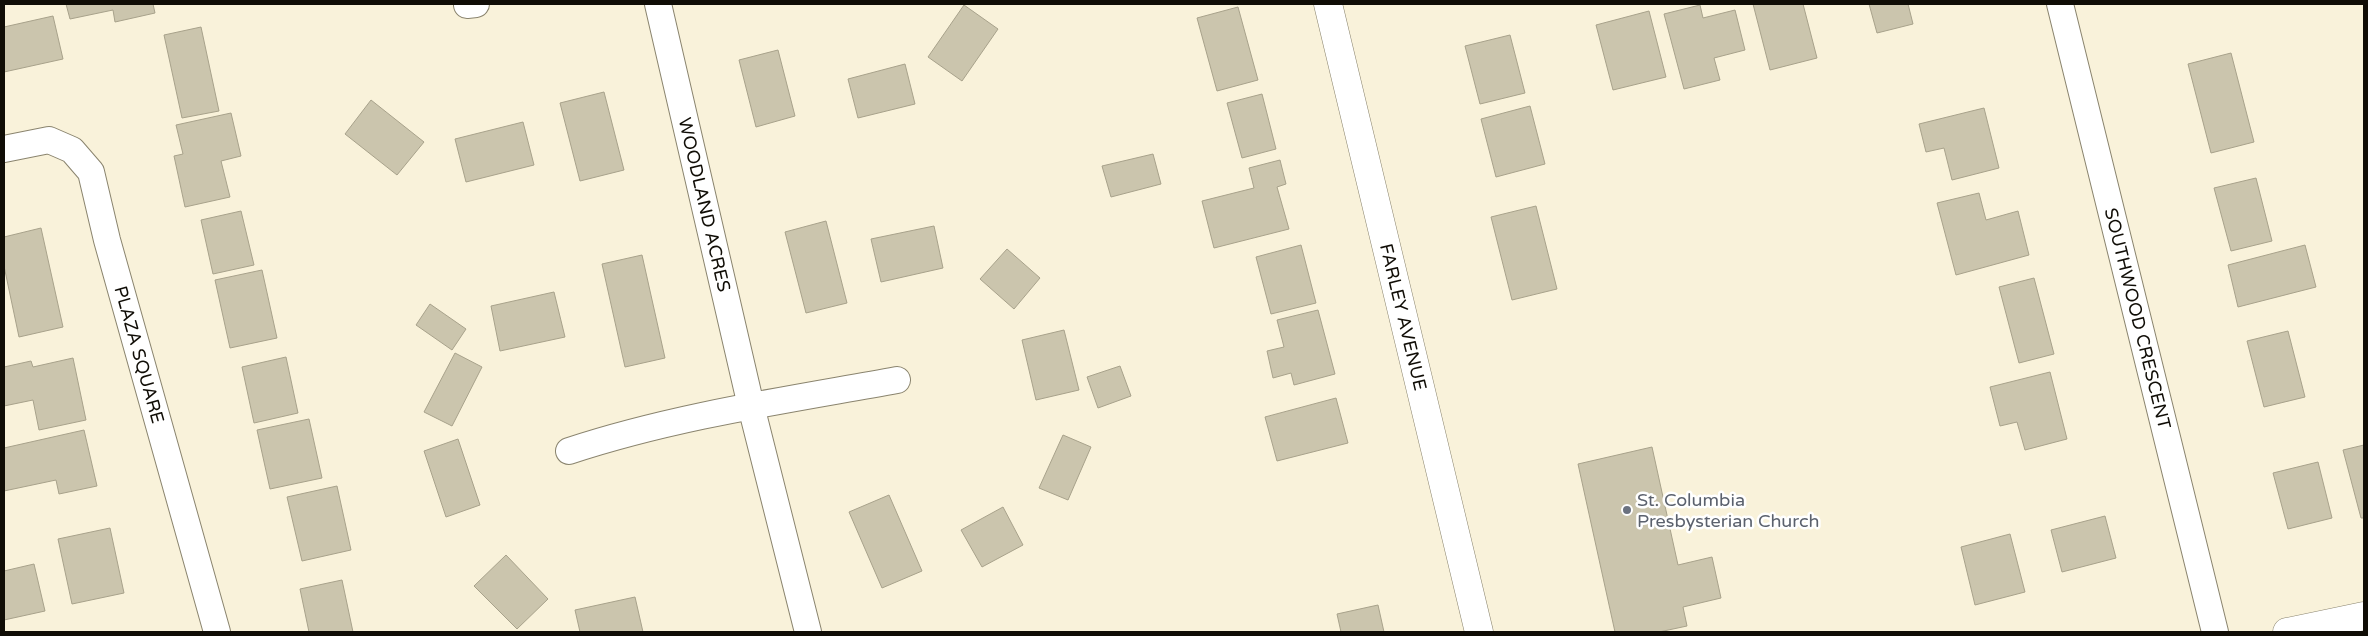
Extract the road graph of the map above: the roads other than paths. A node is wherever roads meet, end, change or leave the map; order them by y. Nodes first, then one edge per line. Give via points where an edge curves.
1 (658, 4) edge
2 (1328, 4) edge
3 (2060, 4) edge
4 (4, 149) edge
5 (897, 380) dead end
6 (751, 406) junction
7 (569, 451) dead end
8 (2364, 616) edge
9 (217, 632) edge
10 (808, 632) edge
11 (1479, 632) edge
12 (2215, 632) edge
13 (2287, 632) edge

1 - 6 street, WOODLAND ACRES
2 - 11 street, FARLEY AVENUE
3 - 12 street, SOUTHWOOD CRESCENT
4 - 9 street, PLAZA SQUARE via 49,140 72,150 91,172 107,240
5 - 6 street
6 - 7 street via 621,434
6 - 10 street, WOODLAND ACRES
8 - 13 street

